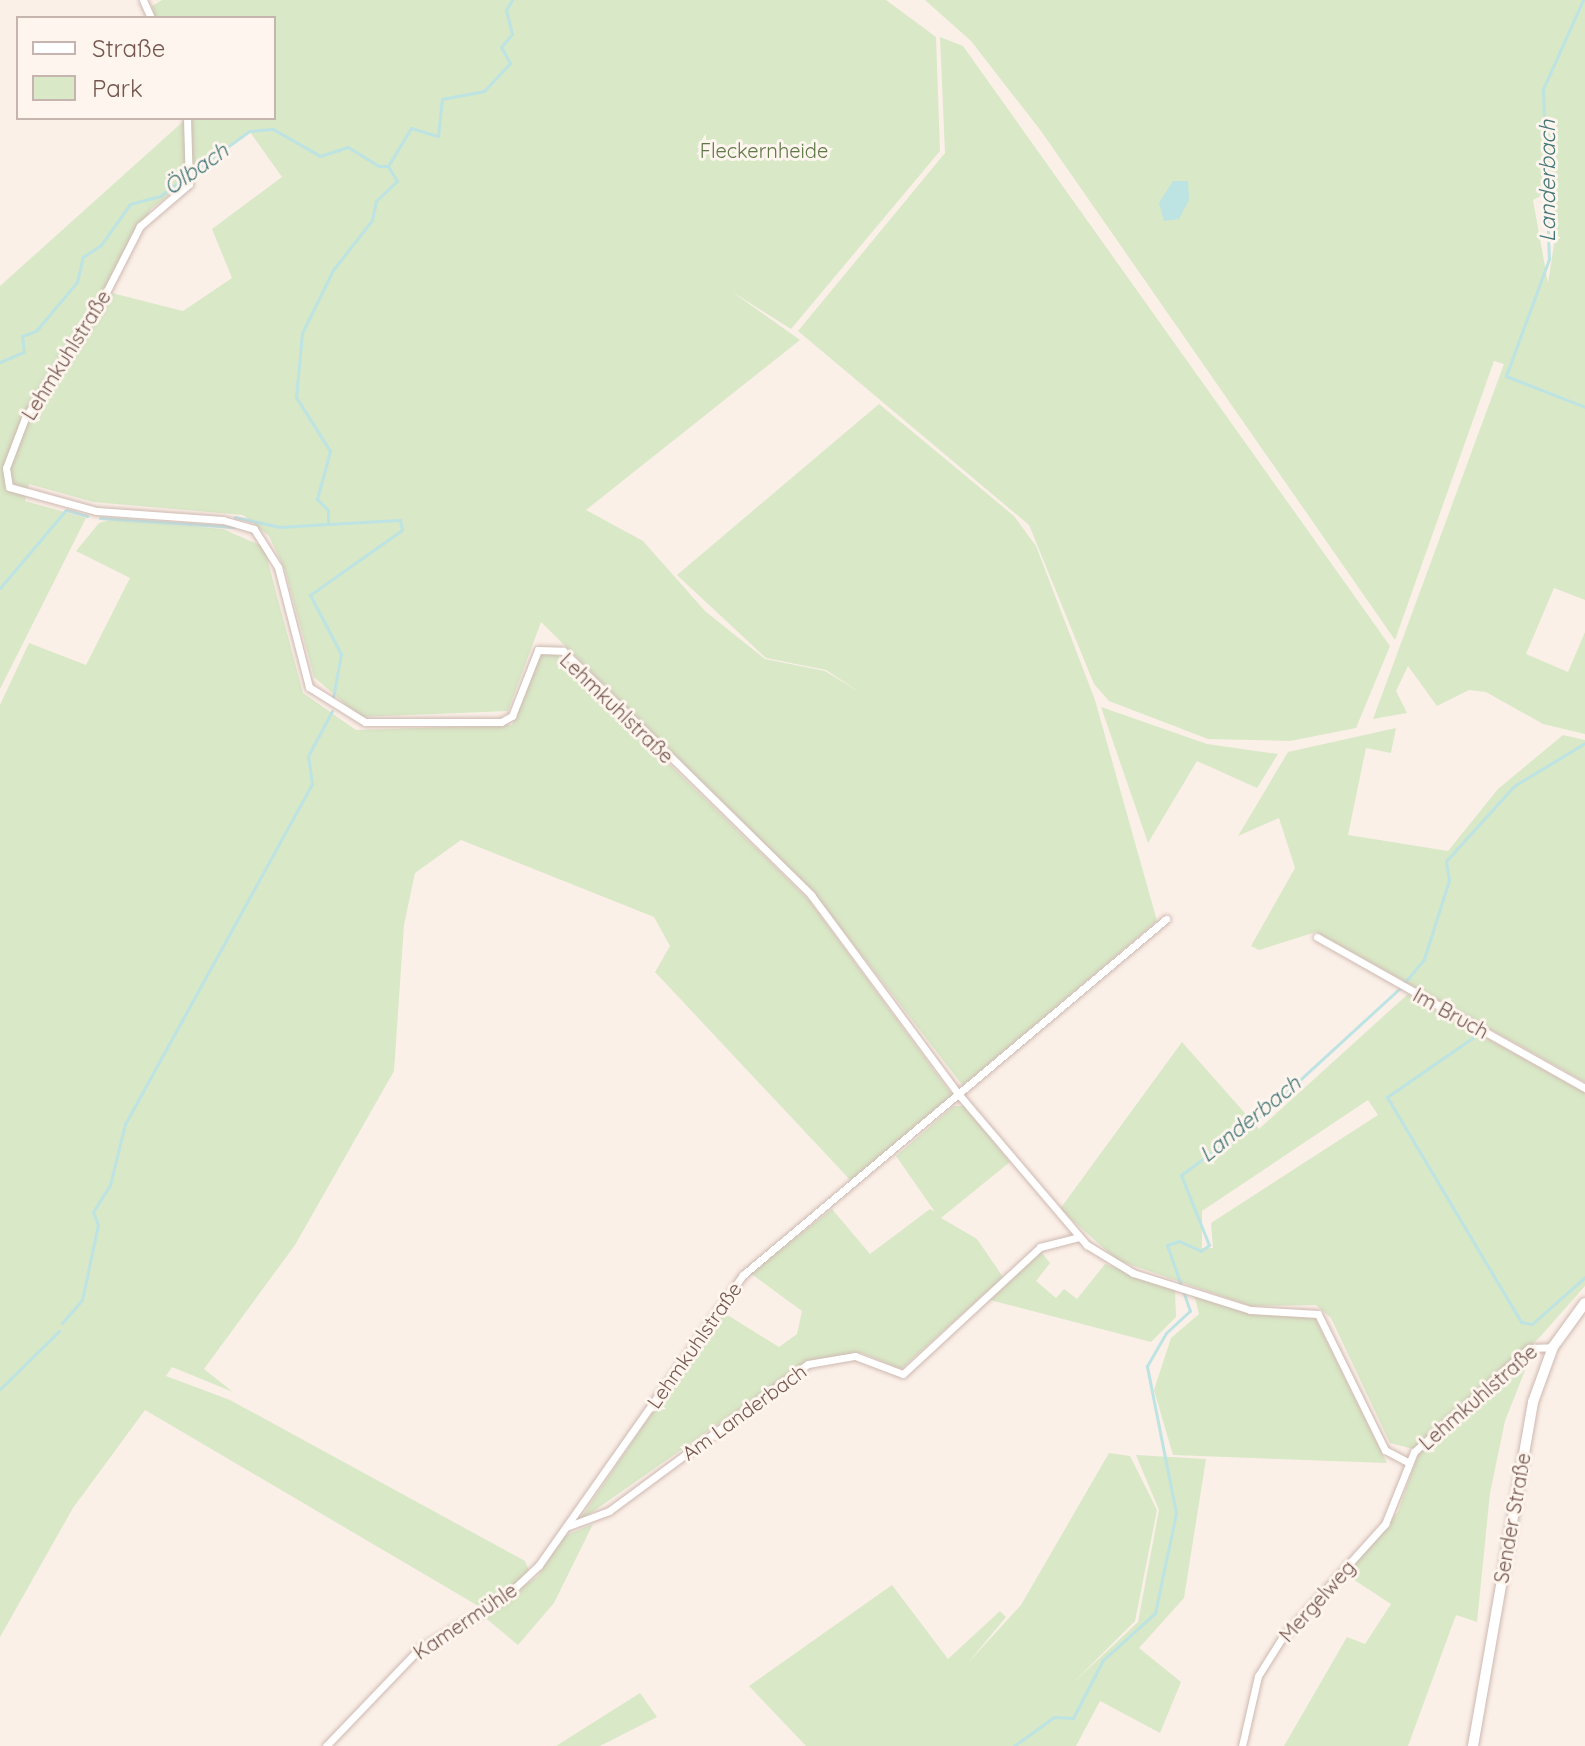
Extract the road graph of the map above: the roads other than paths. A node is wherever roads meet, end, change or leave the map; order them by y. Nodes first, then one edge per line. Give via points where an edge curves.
1 (154, 0) edge
2 (144, 3) edge
3 (187, 120) edge
4 (1166, 919) dead end
5 (1317, 937) dead end
6 (1585, 1088) edge
7 (960, 1096) junction
8 (1079, 1237) junction
9 (1585, 1303) edge
10 (1553, 1347) junction
11 (1409, 1463) junction
12 (566, 1527) junction
13 (326, 1746) edge
14 (1242, 1746) edge
15 (1473, 1746) edge

1 - 2 street
3 - 7 street, Lehmkuhlstraße via 189,179 140,226 93,316 25,418 6,468 9,487 97,511 223,520 254,529 278,567 309,687 365,722 501,722 512,716 538,650 563,651 811,895
4 - 7 street, Lehmkuhlstraße
5 - 6 street, Im Bruch
7 - 8 street, Lehmkuhlstraße
7 - 12 street, Lehmkuhlstraße via 743,1275
8 - 11 street, Lehmkuhlstraße via 1133,1273 1188,1284 1250,1310 1318,1314 1385,1450
8 - 12 street, Am Landerbach via 1040,1247 903,1374 855,1356 808,1364 609,1511
9 - 10 main road, Sender Straße
10 - 11 street, Lehmkuhlstraße via 1529,1348
10 - 15 main road, Sender Straße via 1533,1402
11 - 14 street, Mergelweg via 1385,1524 1282,1638 1258,1676
12 - 13 street, Kamermühle via 521,1585 419,1649

